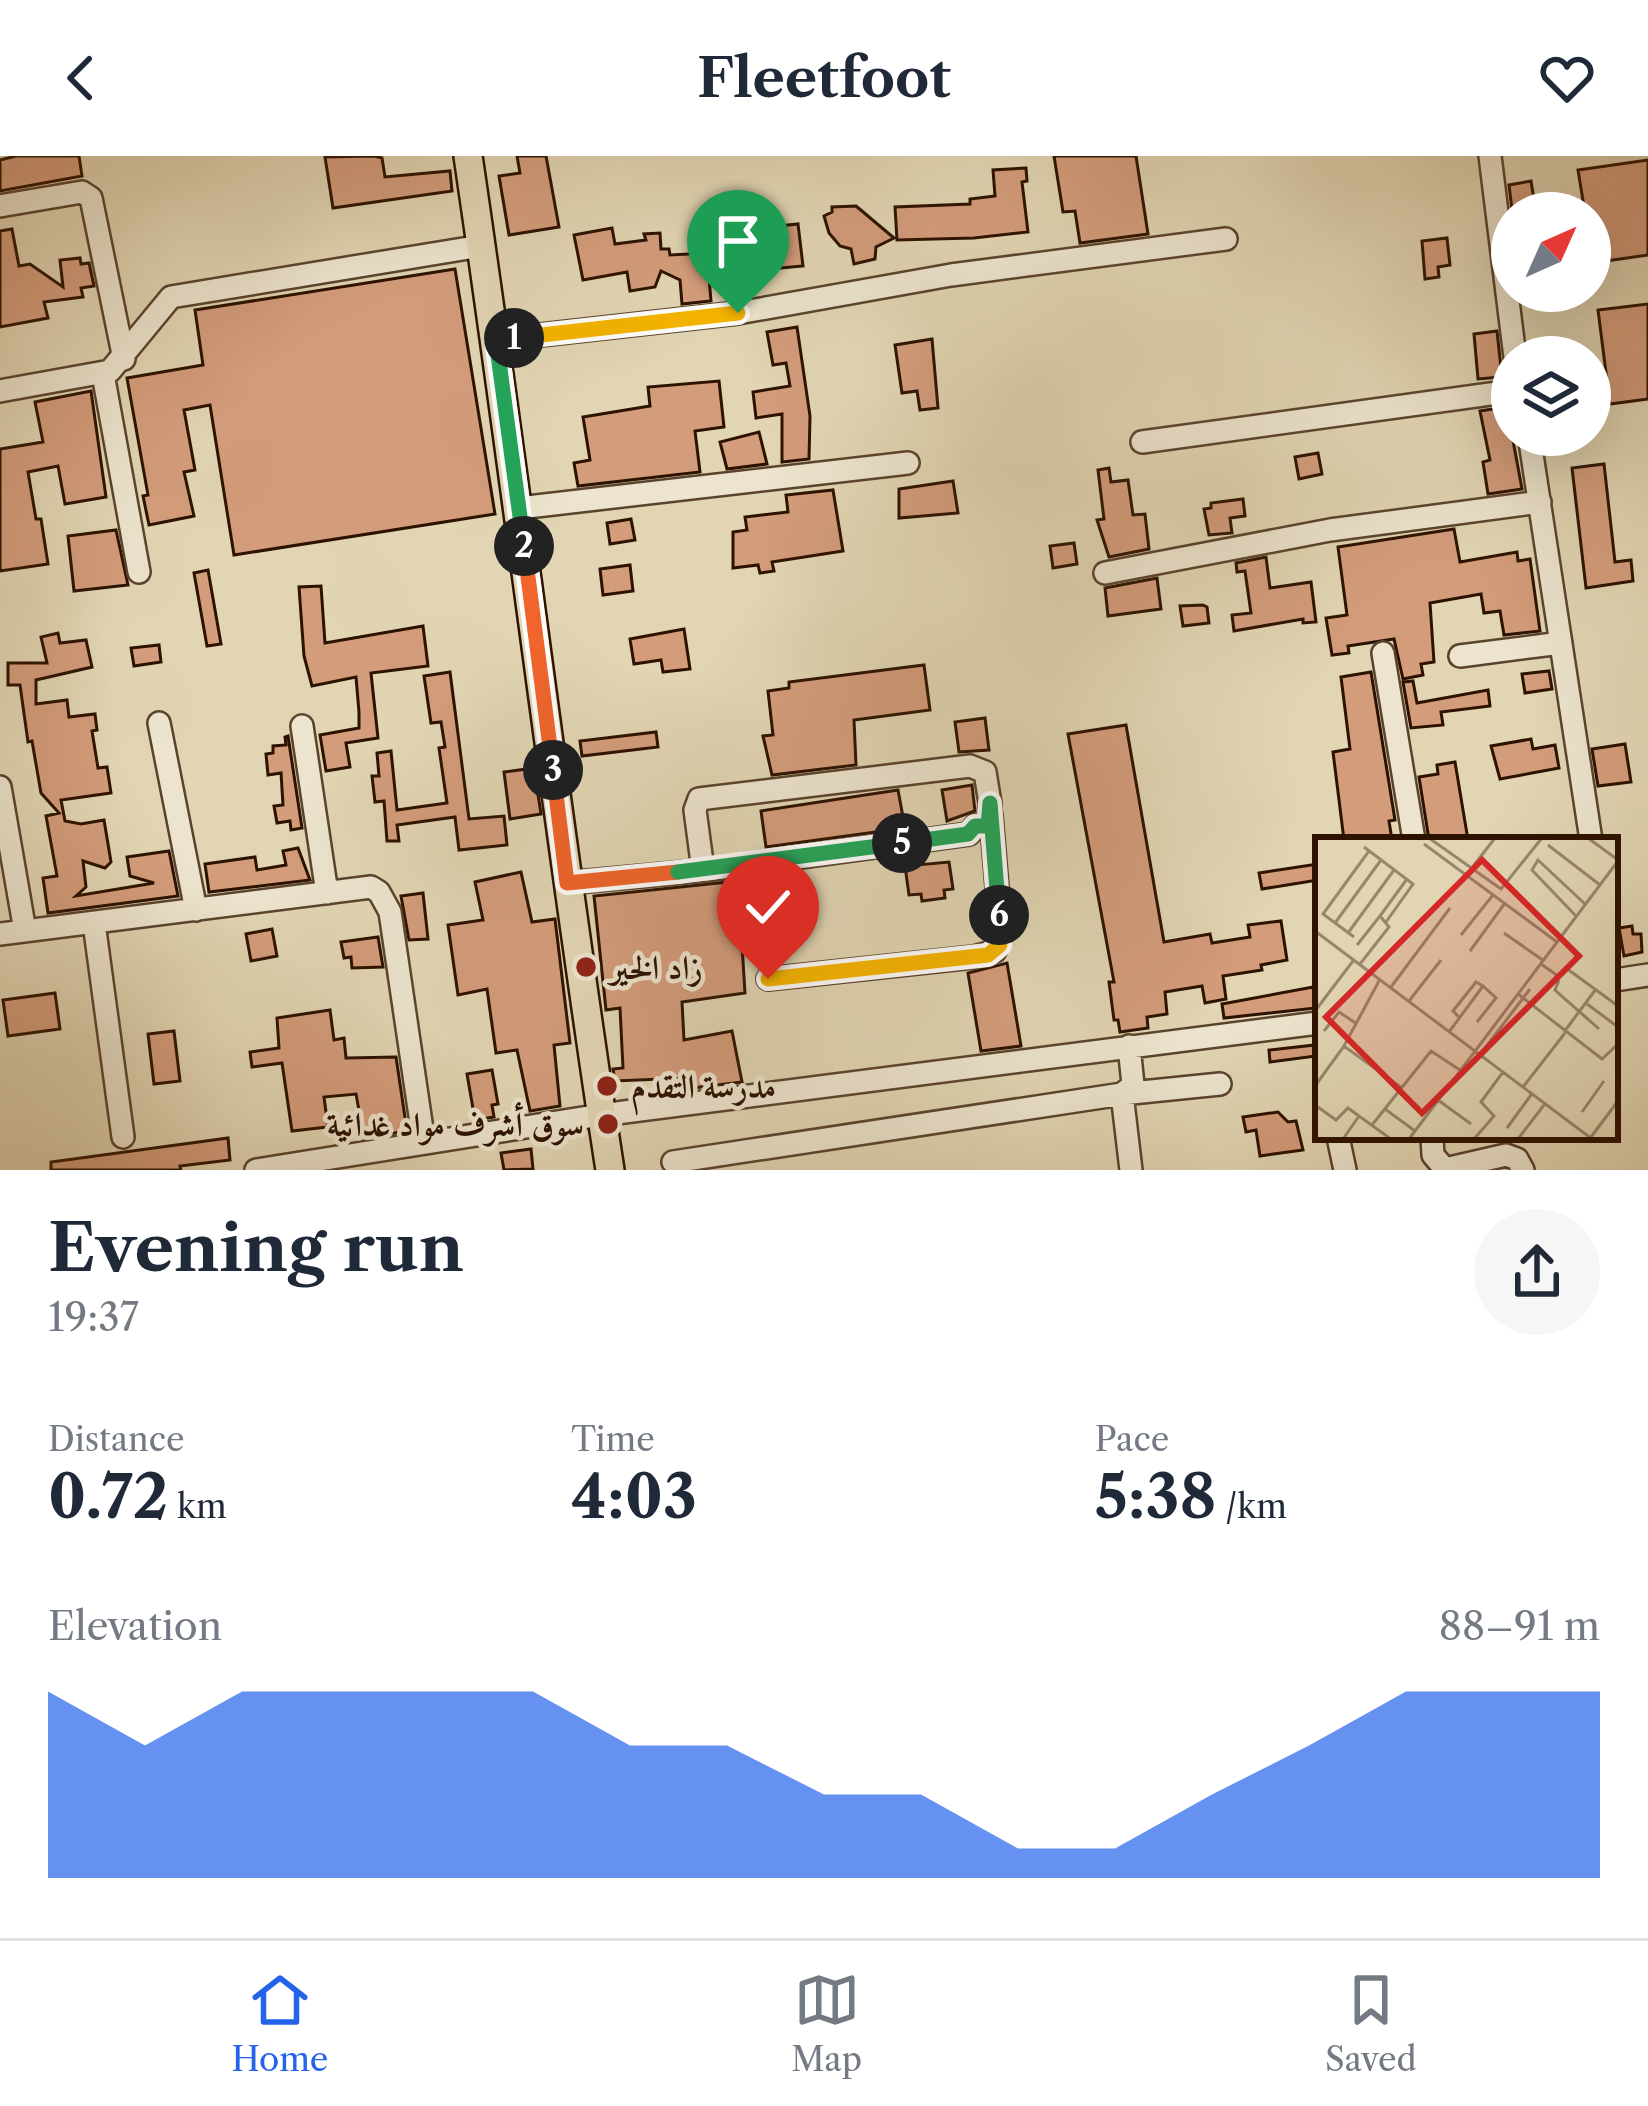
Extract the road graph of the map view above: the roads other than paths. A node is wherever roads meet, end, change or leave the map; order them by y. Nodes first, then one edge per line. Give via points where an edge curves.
1 (468, 156) edge
2 (1490, 156) edge
3 (0, 206) edge
4 (1226, 239) dead end
5 (482, 245) junction
6 (1512, 336) edge
7 (496, 340) junction
8 (124, 359) junction
9 (103, 374) junction
10 (0, 391) edge
11 (1491, 395) edge
12 (1142, 442) dead end
13 (1532, 456) edge
14 (908, 464) dead end
15 (1540, 502) junction
16 (519, 508) junction
17 (139, 572) dead end
18 (1105, 573) dead end
19 (1562, 643) junction
20 (1383, 652) dead end
21 (1460, 656) dead end
22 (160, 723) dead end
23 (302, 726) dead end
24 (0, 788) edge
25 (990, 803) junction
26 (1414, 837) edge
27 (1591, 837) edge
28 (704, 869) junction
29 (567, 883) junction
30 (328, 893) junction
31 (196, 910) junction
32 (94, 922) junction
33 (25, 931) junction
34 (0, 934) edge
35 (1648, 975) edge
36 (768, 979) dead end
37 (1618, 980) edge
38 (1315, 1023) edge
39 (1130, 1046) junction
40 (1220, 1084) dead end
41 (1122, 1094) junction
42 (601, 1115) junction
43 (123, 1137) dead end
44 (1339, 1140) edge
45 (1432, 1140) edge
46 (424, 1143) junction
47 (673, 1162) dead end
48 (256, 1170) edge
49 (610, 1170) edge
50 (1131, 1170) edge
51 (1345, 1170) edge
52 (1523, 1170) edge

1 - 5 main road
2 - 6 street
3 - 8 street via 91,197
4 - 7 street via 738,313
5 - 7 main road
5 - 8 street via 171,298
7 - 16 main road
8 - 9 street
9 - 10 street
9 - 17 street
11 - 12 street
13 - 15 street
14 - 16 street
15 - 18 street via 1330,530
15 - 19 street
16 - 29 main road
19 - 21 street
19 - 27 street
20 - 26 street
22 - 31 street
23 - 30 street
24 - 33 street
25 - 28 street via 988,826 968,834
25 - 28 street via 985,772 970,766 699,799
25 - 36 street via 1001,935 995,950
28 - 29 street
29 - 42 main road
30 - 31 street
30 - 46 street via 371,887 390,911
31 - 32 street
32 - 33 street
32 - 43 street
33 - 34 street
35 - 37 street
38 - 39 street
39 - 41 street via 1133,1084
39 - 42 street
40 - 41 street
41 - 47 street
41 - 50 street
42 - 46 street
42 - 49 main road
44 - 51 street
45 - 52 street via 1445,1169 1506,1156
46 - 48 street

